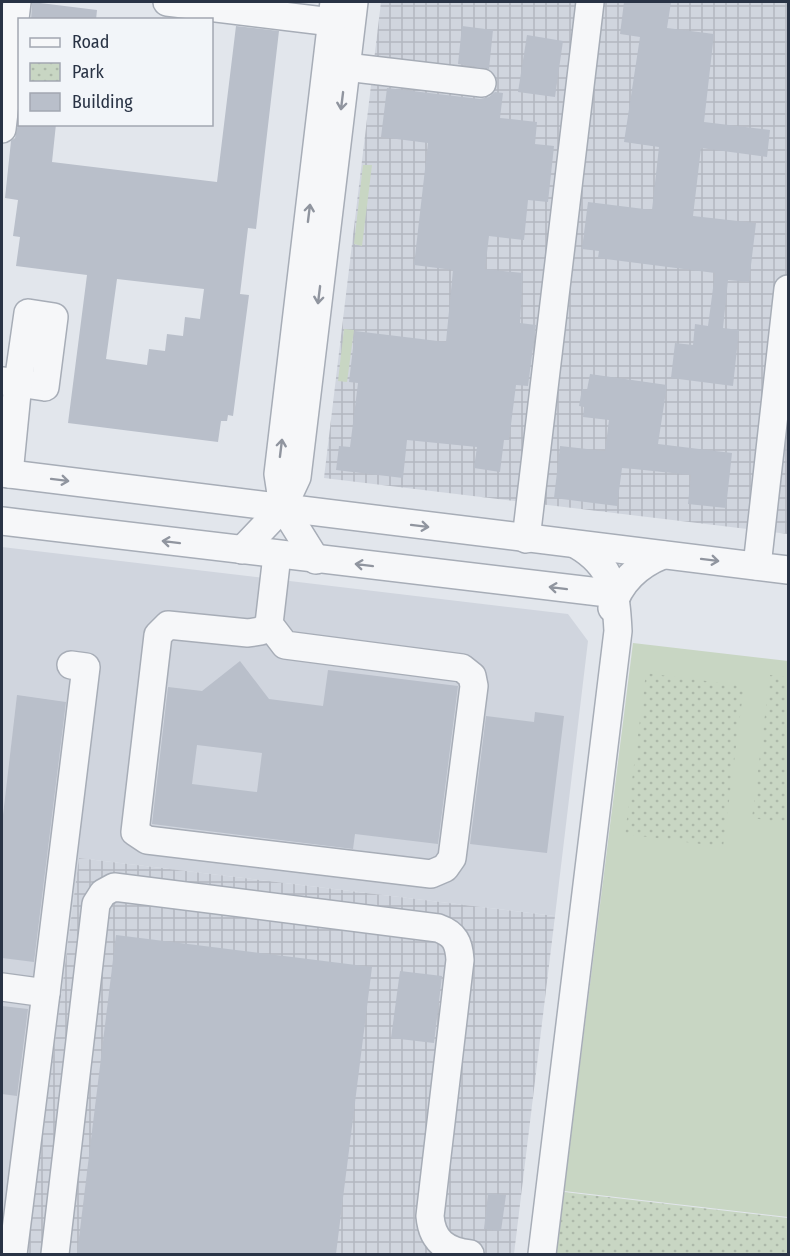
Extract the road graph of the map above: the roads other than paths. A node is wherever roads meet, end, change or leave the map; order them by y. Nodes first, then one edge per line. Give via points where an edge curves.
1 (17, 2) edge
2 (167, 2) edge
3 (354, 2) edge
4 (590, 2) edge
5 (333, 12) edge
6 (346, 67) junction
7 (482, 83) dead end
8 (2, 129) edge
9 (789, 289) edge
10 (10, 382) edge
11 (5, 474) edge
12 (283, 507) junction
13 (2, 521) edge
14 (526, 539) junction
15 (577, 545) junction
16 (242, 550) junction
17 (277, 555) junction
18 (663, 555) junction
19 (316, 560) junction
20 (757, 566) junction
21 (789, 570) edge
22 (616, 594) junction
23 (269, 624) junction
24 (71, 665) dead end
25 (2, 987) edge
26 (46, 993) junction
27 (13, 1254) edge
28 (55, 1254) edge
29 (462, 1254) edge
30 (530, 1254) edge
31 (542, 1254) edge

1 - 8 street
2 - 5 street
3 - 6 street
4 - 14 street
12 -> 5 street via 278,474
6 - 7 street
6 -> 12 street via 346,156 335,248 297,477
9 - 20 street
10 - 11 street
11 -> 12 street
12 -> 14 street
12 - 16 street
12 - 19 street
16 -> 13 street
14 - 15 street
15 - 18 street
15 - 22 street via 599,561
16 - 17 street
17 - 19 street
17 - 23 street
18 -> 20 street
18 - 22 street via 644,563
22 -> 19 street
20 - 21 street
22 - 30 street via 606,630
22 - 31 street via 618,631
23 - 23 street via 279,639 296,648 462,668 472,676 474,686 452,858 445,868 431,874 147,840 135,832 158,635 168,625 248,633 261,631
24 - 26 street via 86,667
25 - 26 street
26 - 27 street
28 - 29 street via 96,904 103,892 114,887 449,932 456,940 460,960 430,1216 436,1240

